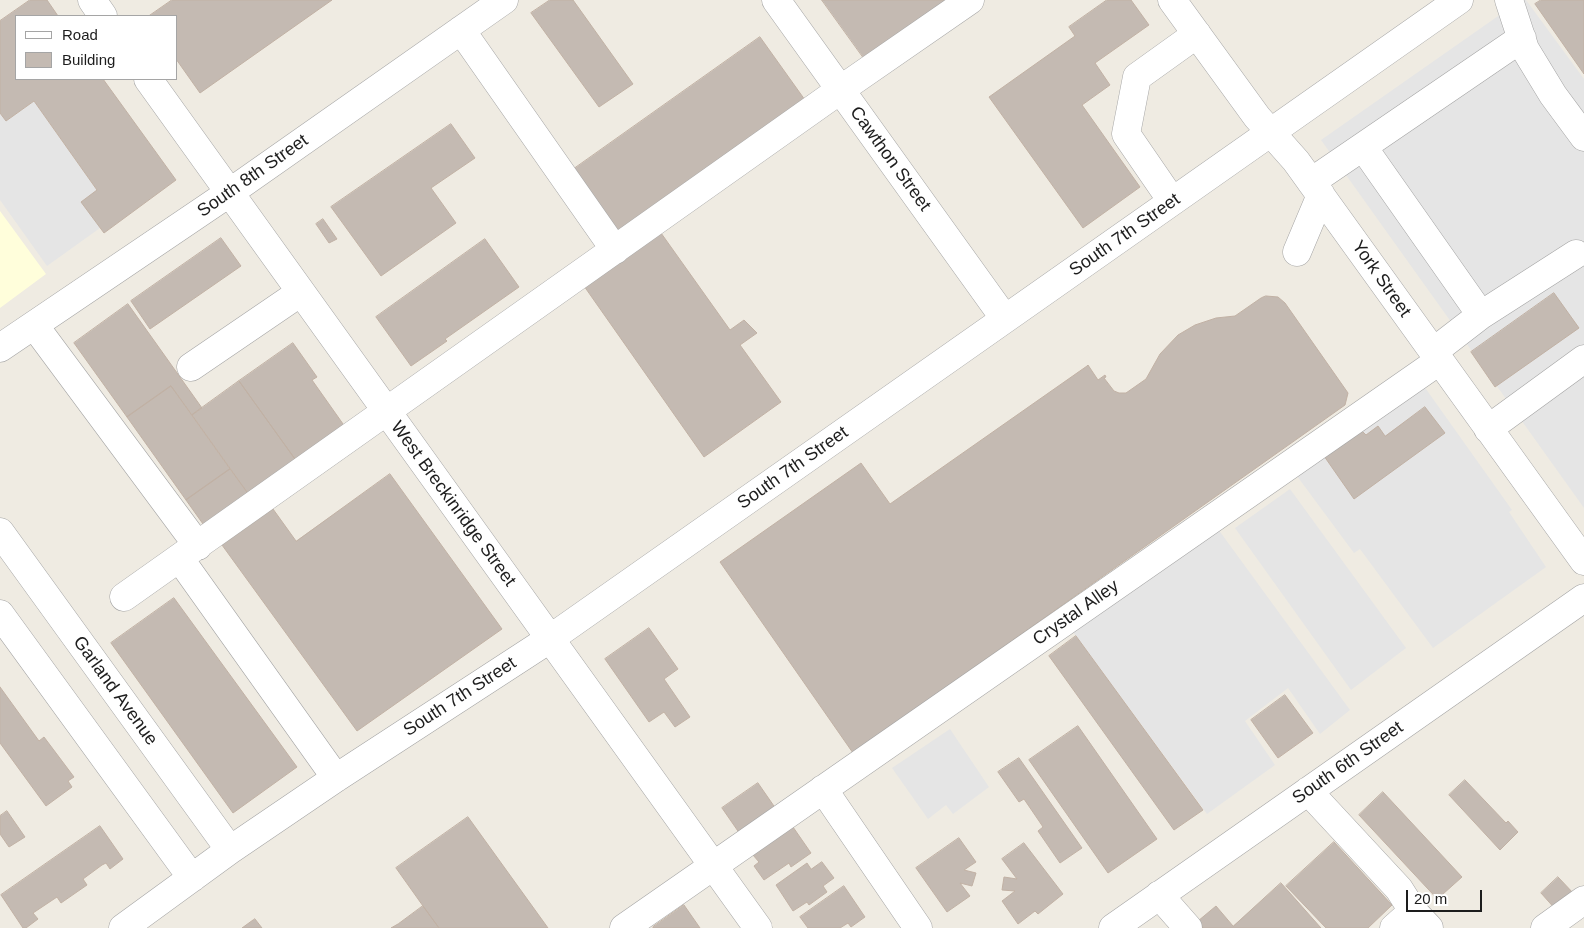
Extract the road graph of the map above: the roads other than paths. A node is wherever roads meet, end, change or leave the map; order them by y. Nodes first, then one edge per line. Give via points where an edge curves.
1 (92, 0) edge
2 (504, 0) edge
3 (776, 0) edge
4 (970, 0) edge
5 (1172, 0) edge
6 (1458, 0) edge
7 (1509, 0) edge
8 (102, 15) edge
9 (461, 30) junction
10 (1197, 34) junction
11 (1522, 38) junction
12 (149, 80) edge
13 (840, 90) junction
14 (1271, 132) junction
15 (1584, 137) edge
16 (1363, 147) junction
17 (1316, 188) junction
18 (230, 193) junction
19 (1172, 201) junction
20 (615, 250) junction
21 (1297, 252) dead end
22 (1581, 256) edge
23 (301, 292) junction
24 (1481, 315) junction
25 (1005, 319) junction
26 (34, 325) junction
27 (0, 348) edge
28 (1436, 357) junction
29 (1584, 359) edge
30 (191, 367) dead end
31 (386, 412) junction
32 (1488, 429) junction
33 (0, 532) edge
34 (189, 552) junction
35 (1584, 562) edge
36 (124, 597) dead end
37 (1584, 598) edge
38 (0, 614) edge
39 (551, 638) junction
40 (336, 778) junction
41 (823, 789) junction
42 (1308, 791) junction
43 (230, 850) junction
44 (714, 866) junction
45 (192, 878) junction
46 (1159, 895) junction
47 (1584, 900) edge
48 (1412, 922) edge
49 (123, 928) edge
50 (624, 928) edge
51 (758, 928) edge
52 (918, 928) edge
53 (1113, 928) edge
54 (1188, 928) edge
55 (1545, 928) edge

1 - 8 street
2 - 9 street, South 8th Street
3 - 13 street, Cawthon Street
4 - 13 street
5 - 10 street, York Street
6 - 14 street, South 7th Street
7 - 11 street
9 - 18 street, South 8th Street
9 - 20 street
10 - 14 street, York Street
10 - 19 street via 1137,77 1126,134
11 - 15 street via 1525,49 1553,95
11 - 16 street
12 - 18 street, West Breckinridge Street
13 - 20 street
13 - 25 street, Cawthon Street
14 - 17 street, York Street
14 - 19 street, South 7th Street
16 - 17 street
16 - 24 street
17 - 21 street
17 - 28 street, York Street
18 - 23 street, West Breckinridge Street
18 - 26 street, South 8th Street
19 - 25 street, South 7th Street
20 - 31 street
22 - 24 street, Crystal Alley
23 - 30 street
23 - 31 street, West Breckinridge Street
24 - 28 street, Crystal Alley
25 - 39 street, South 7th Street
26 - 27 street, South 8th Street
26 - 34 street
28 - 32 street, York Street
28 - 41 street, Crystal Alley
29 - 32 street
31 - 34 street
31 - 39 street, West Breckinridge Street
32 - 35 street, York Street
33 - 43 street, Garland Avenue
34 - 36 street
34 - 40 street
37 - 42 street, South 6th Street
38 - 45 street
39 - 40 street, South 7th Street
39 - 44 street, West Breckinridge Street
40 - 43 street, South 7th Street
41 - 44 street, Crystal Alley
41 - 52 street
42 - 46 street, South 6th Street
42 - 48 street via 1399,889
43 - 45 street, South 7th Street
44 - 50 street, Crystal Alley
44 - 51 street, West Breckinridge Street
45 - 49 street, South 7th Street
46 - 53 street, South 6th Street
46 - 54 street
47 - 55 street

